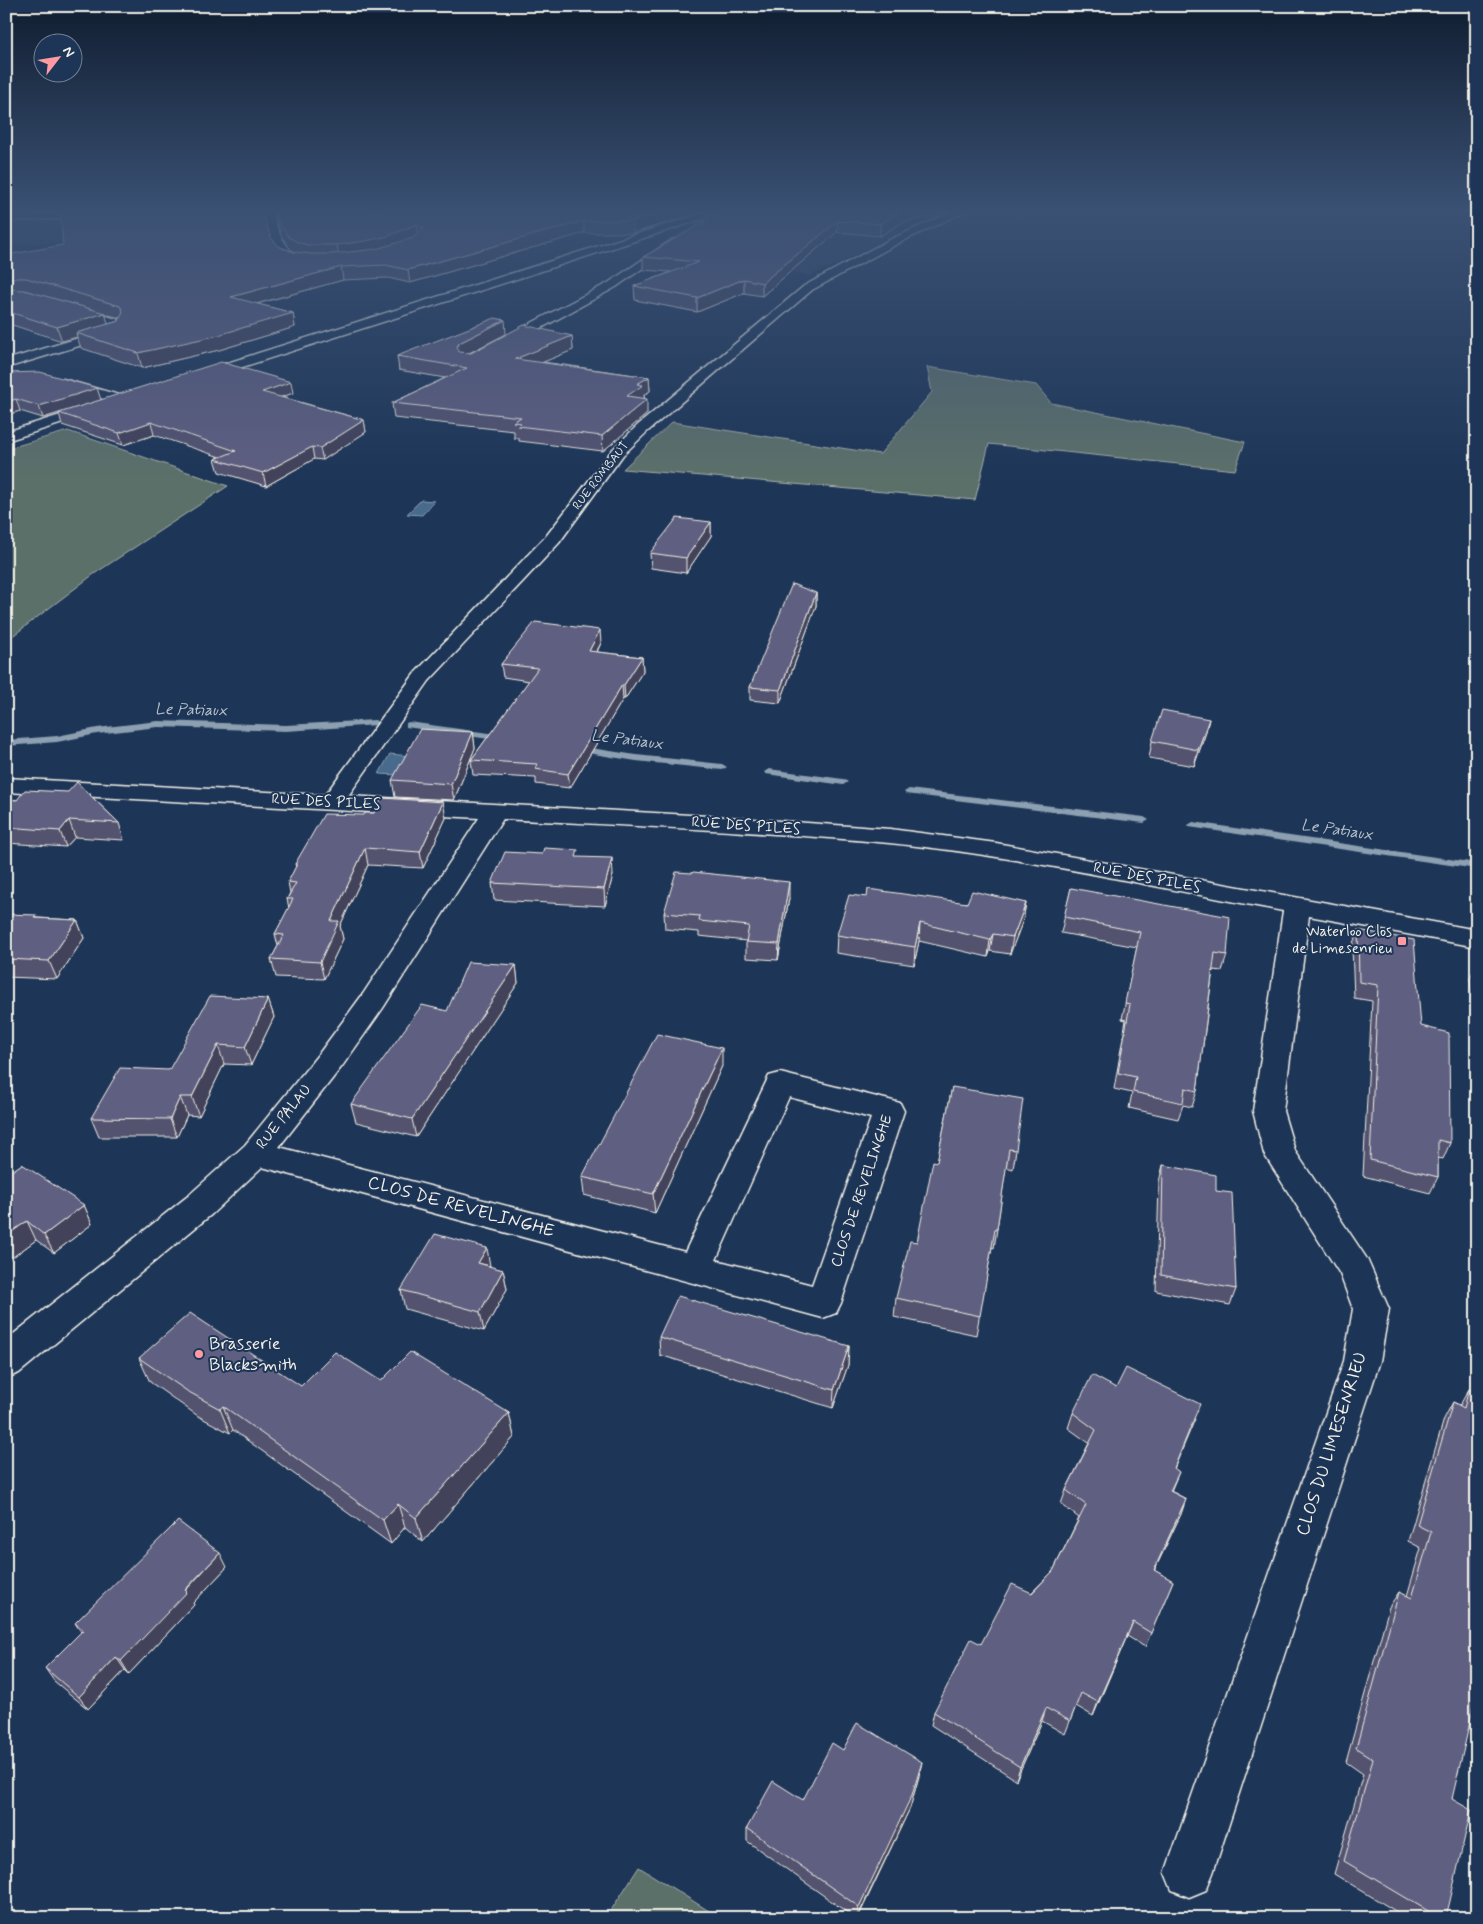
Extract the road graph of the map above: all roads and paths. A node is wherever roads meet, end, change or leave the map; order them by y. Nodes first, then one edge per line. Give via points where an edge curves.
1 (38, 300) edge
2 (437, 300) edge
3 (585, 300) edge
4 (794, 300) edge
5 (493, 349) edge
6 (6, 365) edge
7 (24, 371) edge
8 (50, 379) edge
9 (185, 380) edge
10 (6, 437) edge
11 (6, 785) edge
12 (332, 802) junction
13 (495, 812) junction
14 (1297, 906) junction
15 (1477, 939) edge
16 (256, 1153) junction
17 (695, 1269) junction
18 (6, 1362) edge
19 (1189, 1873) dead end

1 - 6 street via 118,324 118,330
2 - 9 street
3 - 5 street
4 - 12 street, RUE ROMBAUT via 618,452 553,539 422,677
6 - 7 street
8 - 10 street via 126,399
11 - 12 street, RUE DES PILES
12 - 13 street, RUE DES PILES
13 - 14 street, RUE DES PILES via 890,836 996,850
13 - 16 street, RUE PALAU via 368,1008
14 - 15 street, RUE DES PILES
14 - 19 street, CLOS DU LIMESENRIEU via 1268,1111 1280,1154 1355,1269 1371,1309 1362,1361
16 - 17 street, CLOS DE REVELINGHE
16 - 18 street, RUE PALAU via 200,1205
17 - 17 street, CLOS DE REVELINGHE via 780,1084 889,1112 823,1303

